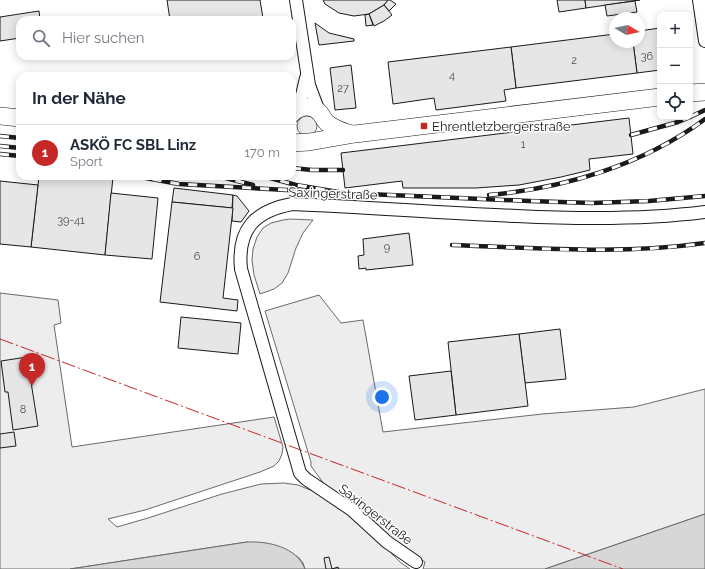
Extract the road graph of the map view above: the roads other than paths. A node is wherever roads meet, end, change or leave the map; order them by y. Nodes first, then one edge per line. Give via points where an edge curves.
1 (296, 0) edge
2 (699, 0) edge
3 (705, 41) edge
4 (307, 73) junction
5 (705, 92) edge
6 (693, 93) edge
7 (657, 97) edge
8 (296, 107) edge
9 (296, 111) edge
10 (321, 115) junction
11 (0, 116) edge
12 (16, 118) edge
13 (355, 134) junction
14 (301, 141) edge
15 (705, 212) edge
16 (416, 562) dead end

1 - 4 street
2 - 3 street
4 - 8 street via 302,96
4 - 10 street
5 - 6 street
7 - 13 street
9 - 10 street via 306,107
10 - 13 street via 337,129
10 - 14 street via 324,127 322,133 317,139
11 - 12 street
13 - 14 street
15 - 16 street, Saxingerstraße via 574,218 292,204 264,212 251,224 240,251 241,269 300,473 352,510 387,542

